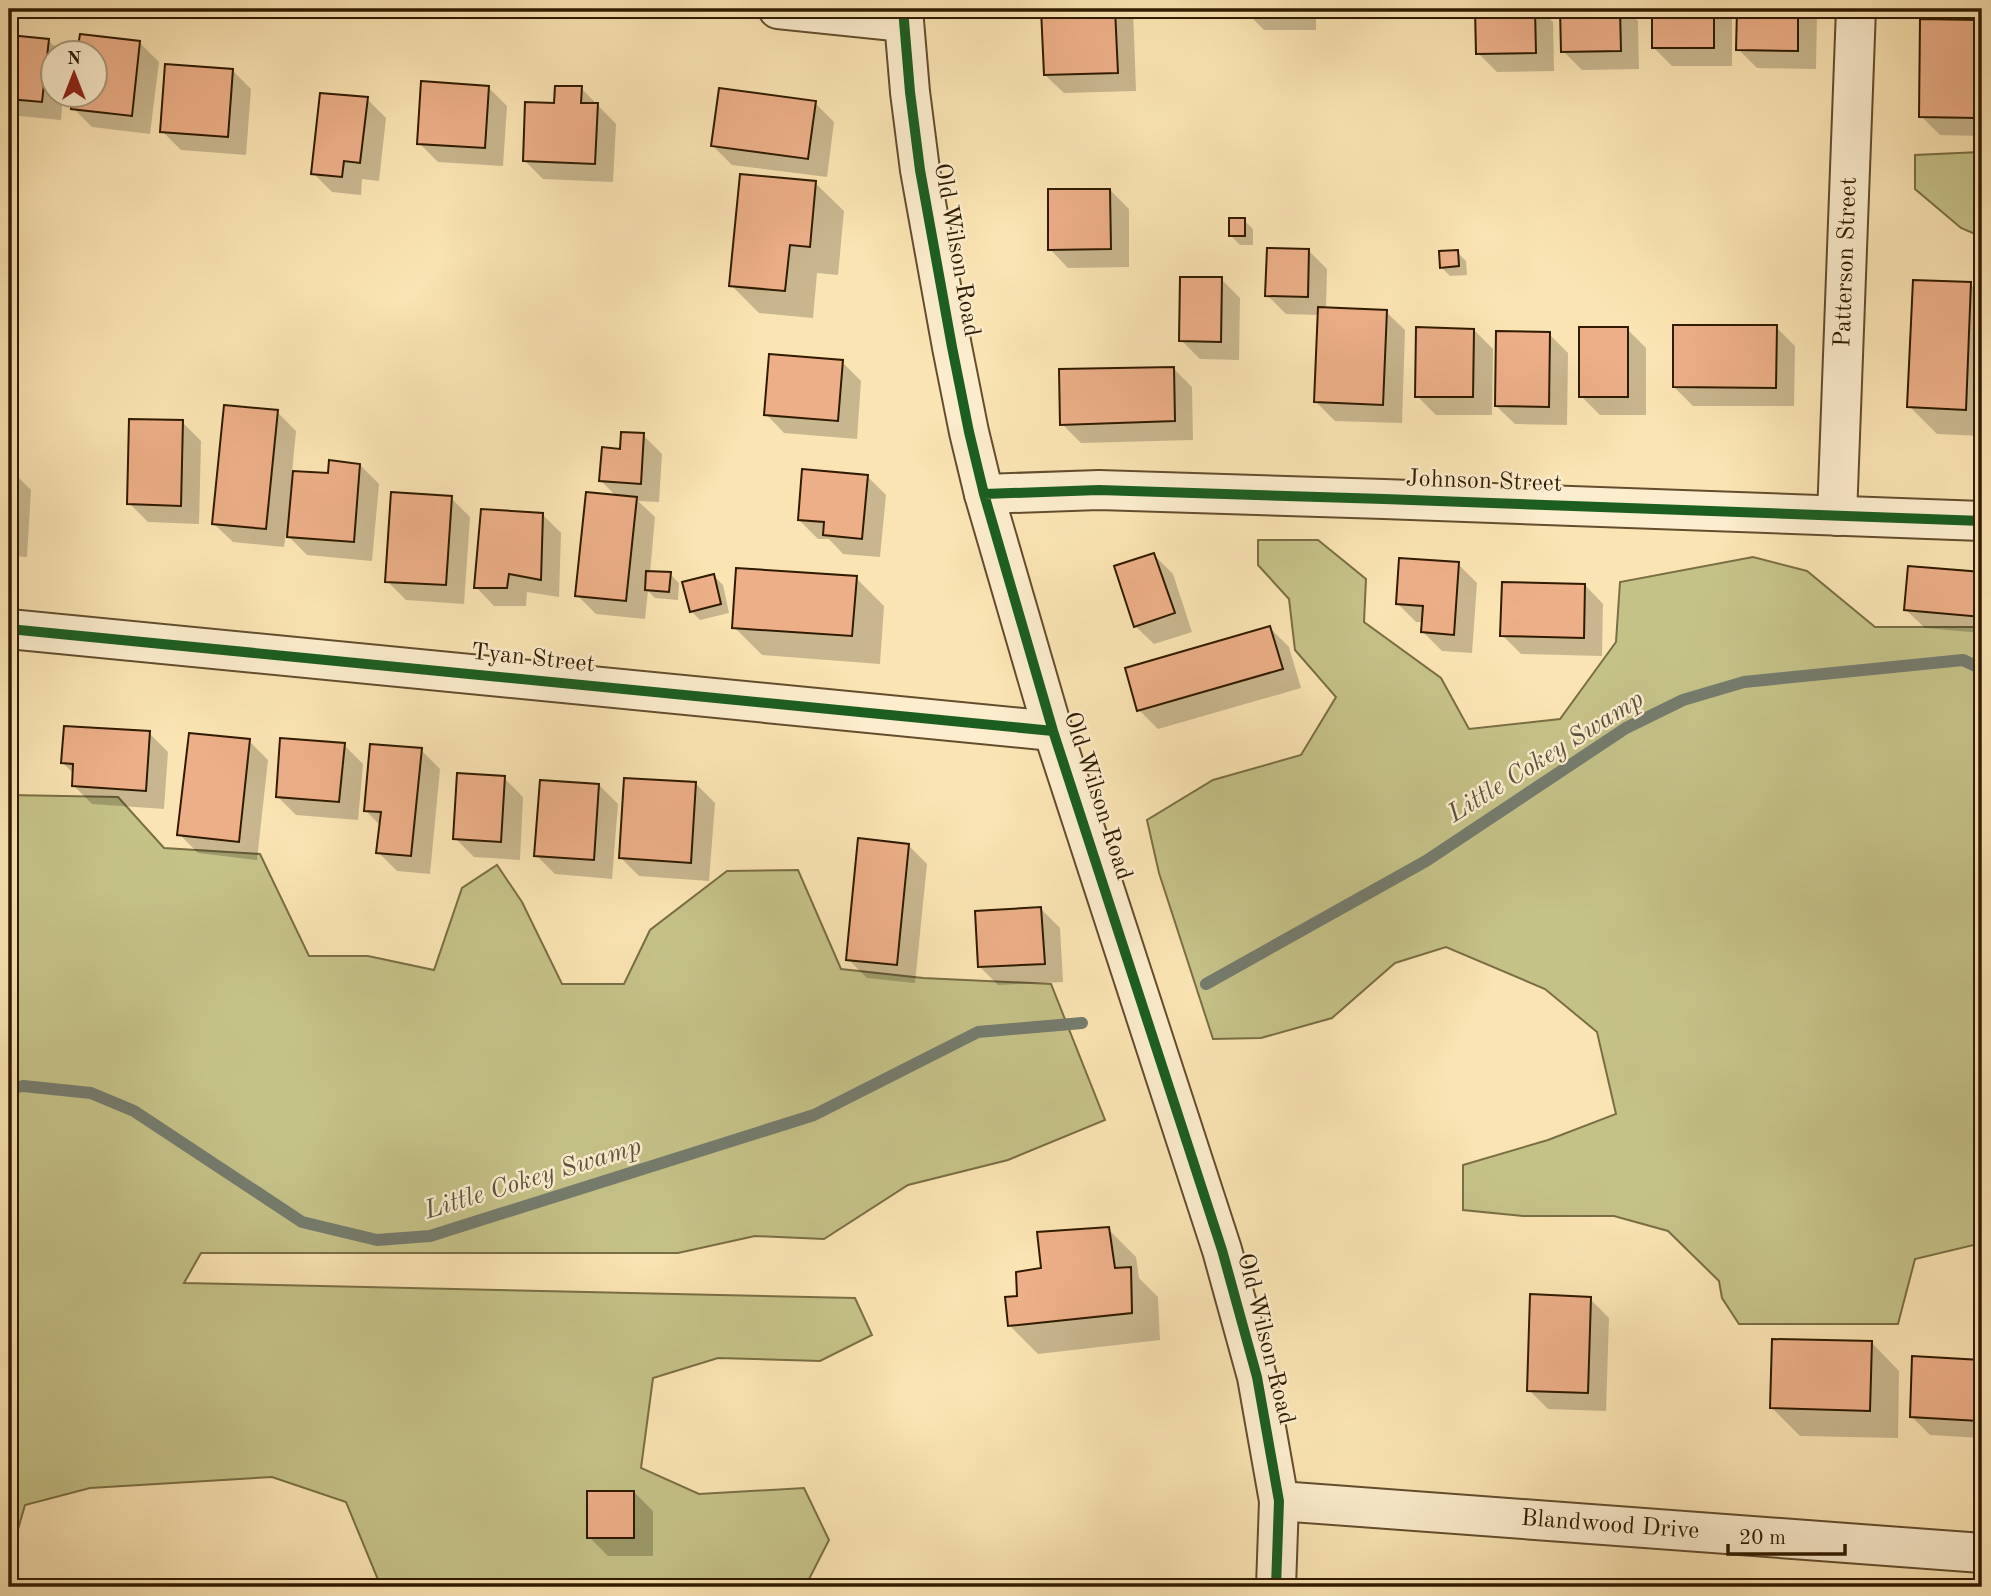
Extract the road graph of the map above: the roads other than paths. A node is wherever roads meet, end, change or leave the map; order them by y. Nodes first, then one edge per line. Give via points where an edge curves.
1 (778, 9) edge
2 (1856, 9) edge
3 (903, 15) edge
4 (984, 494) junction
5 (1837, 516) junction
6 (1982, 521) edge
7 (9, 629) edge
8 (1053, 732) junction
9 (1279, 1501) junction
10 (1982, 1541) edge
11 (1945, 1550) junction
12 (1982, 1553) edge
13 (1982, 1566) edge
14 (1276, 1587) edge

1 - 3 street
2 - 5 street, Patterson Street
3 - 4 street, Old Wilson Road via 920,170
4 - 5 street, Johnson Street via 1112,491
4 - 8 street, Old Wilson Road
5 - 6 street, Johnson Street
7 - 8 street, Tyan Street
8 - 9 street, Old Wilson Road via 1222,1250 1257,1377
9 - 11 street, Blandwood Drive
9 - 14 street, Old Wilson Road
10 - 11 street
11 - 12 street, Blandwood Drive
11 - 13 street

